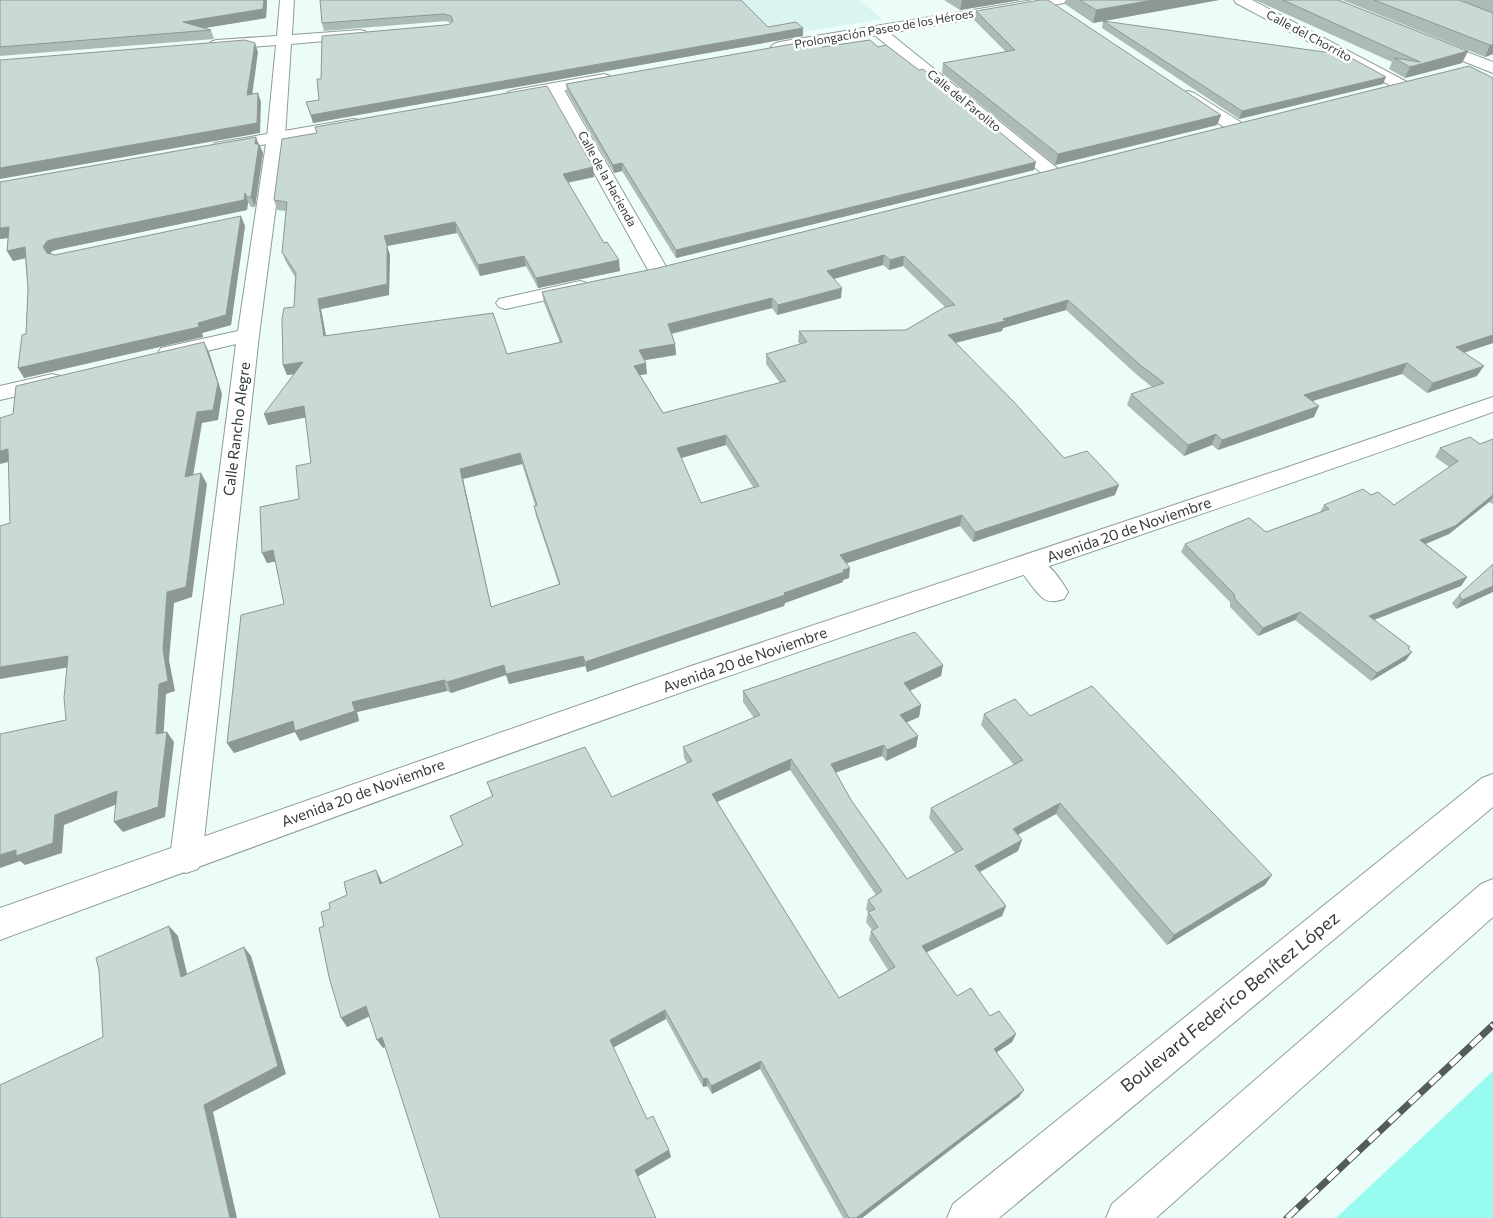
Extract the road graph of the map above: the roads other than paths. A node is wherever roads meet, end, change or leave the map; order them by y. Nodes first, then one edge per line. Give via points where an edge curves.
1 (287, 0) edge
2 (1241, 0) edge
3 (1057, 5) edge
4 (877, 30) junction
5 (379, 32) edge
6 (1419, 38) edge
7 (283, 40) junction
8 (205, 46) edge
9 (760, 51) edge
10 (1488, 66) edge
11 (1454, 72) edge
12 (620, 76) edge
13 (1174, 87) edge
14 (555, 88) junction
15 (1383, 91) edge
16 (498, 98) edge
17 (372, 120) edge
18 (1255, 122) edge
19 (1236, 126) junction
20 (1218, 131) edge
21 (276, 137) junction
22 (210, 149) edge
23 (1070, 168) edge
24 (1051, 172) junction
25 (1032, 177) edge
26 (657, 270) edge
27 (601, 283) edge
28 (506, 303) dead end
29 (248, 335) junction
30 (152, 357) edge
31 (76, 375) edge
32 (0, 393) edge
33 (1493, 404) edge
34 (1030, 564) junction
35 (1054, 592) dead end
36 (1493, 788) edge
37 (186, 858) junction
38 (1493, 895) edge
39 (0, 924) edge
40 (967, 1218) edge
41 (1126, 1218) edge

1 - 7 street, Calle Rancho Alegre
2 - 15 street, Calle del Chorrito via 1410,84
3 - 4 street, Prolongación Paseo de los Héroes
4 - 9 street, Prolongación Paseo de los Héroes
4 - 24 street, Calle del Farolito
5 - 7 street
6 - 10 street
7 - 8 street
7 - 21 street, Calle Rancho Alegre
10 - 11 street
12 - 14 street
13 - 19 street
14 - 16 street
14 - 26 street, Calle de la Hacienda
17 - 21 street
18 - 19 street
19 - 20 street
21 - 22 street
21 - 29 street, Calle Rancho Alegre via 256,216
23 - 24 street
24 - 25 street
27 - 28 street
29 - 30 street
29 - 37 street, Calle Rancho Alegre
31 - 32 street
33 - 34 street, Avenida 20 de Noviembre
34 - 35 street
34 - 37 street, Avenida 20 de Noviembre via 652,692
36 - 40 street, Boulevard Federico Benítez López
37 - 39 street, Avenida 20 de Noviembre
38 - 41 street

